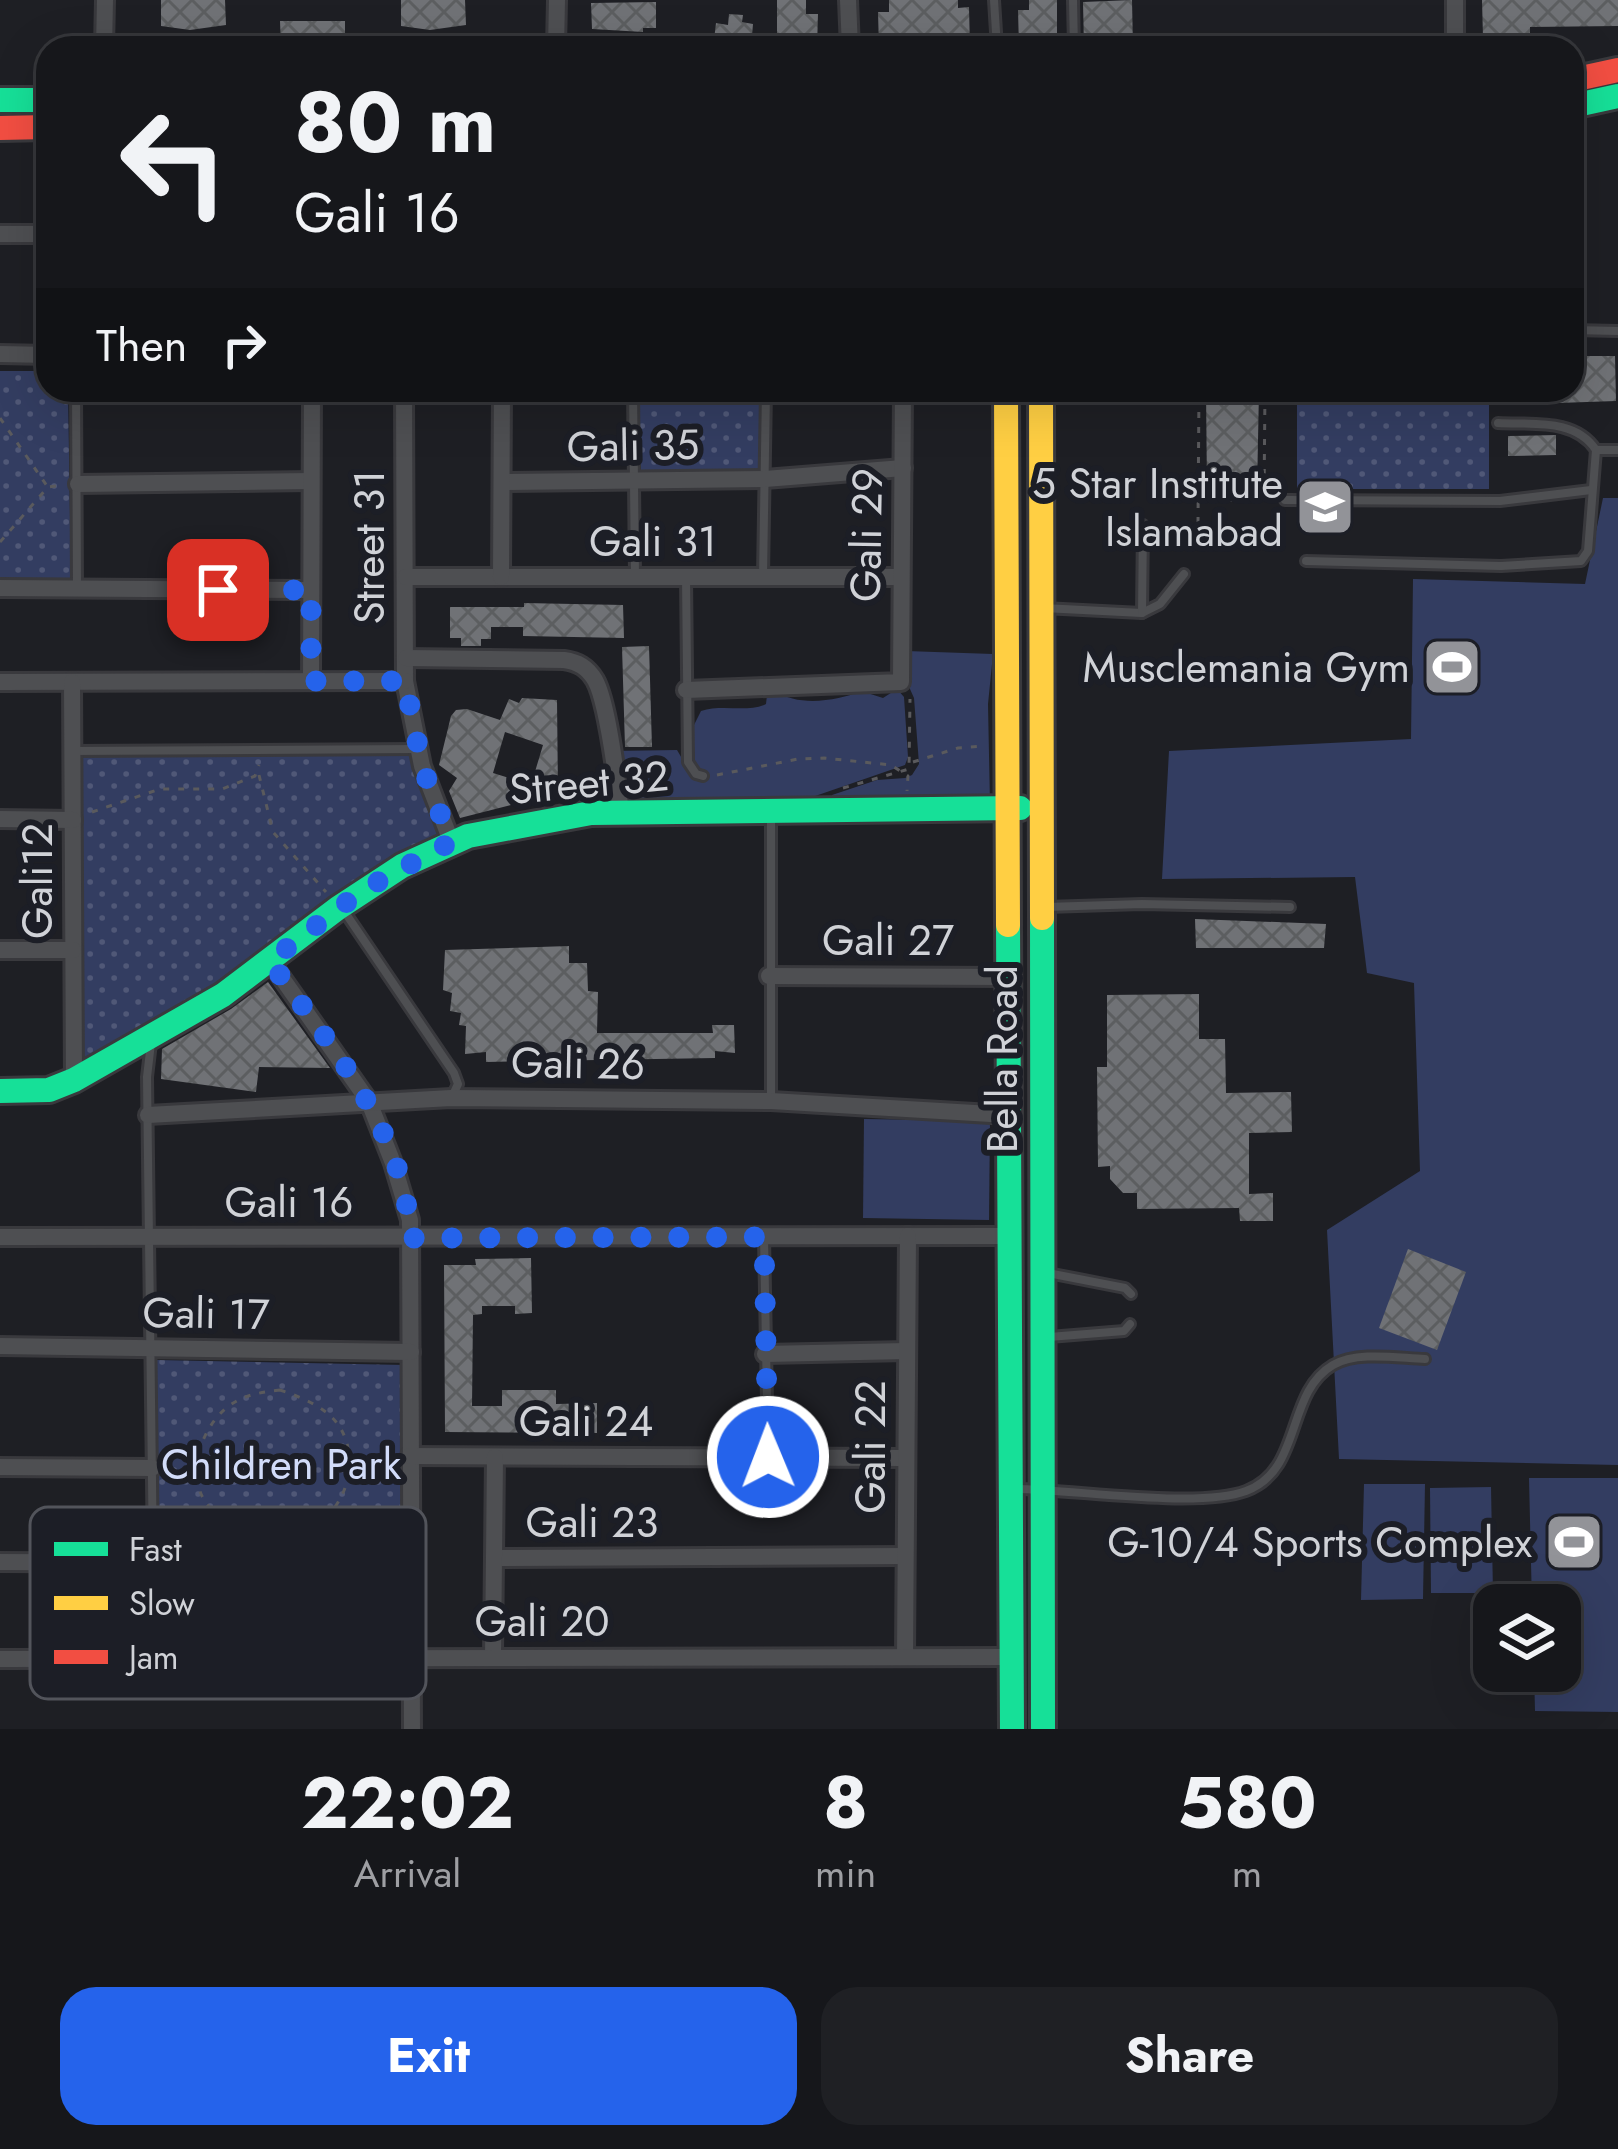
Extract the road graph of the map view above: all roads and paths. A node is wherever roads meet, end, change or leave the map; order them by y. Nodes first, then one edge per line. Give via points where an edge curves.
1 (105, 0) edge
2 (557, 0) edge
3 (848, 0) edge
4 (994, 0) edge
5 (1073, 0) edge
6 (1455, 0) edge
7 (104, 36) edge
8 (556, 36) edge
9 (850, 36) edge
10 (996, 36) edge
11 (1074, 36) edge
12 (1455, 36) edge
13 (1618, 70) edge
14 (1584, 77) edge
15 (1618, 96) edge
16 (0, 100) edge
17 (36, 100) edge
18 (1584, 103) edge
19 (36, 127) edge
20 (0, 128) edge
21 (0, 234) edge
22 (36, 234) edge
23 (1584, 330) edge
24 (1618, 331) edge
25 (0, 354) edge
26 (36, 355) edge
27 (76, 402) edge
28 (312, 402) edge
29 (404, 402) edge
30 (502, 402) edge
31 (633, 402) edge
32 (766, 402) edge
33 (903, 402) edge
34 (1006, 402) edge
35 (1041, 402) edge
36 (1199, 402) edge
37 (1265, 402) edge
38 (0, 418) edge
39 (1498, 423) dead end
40 (1006, 424) junction
41 (1041, 425) junction
42 (1596, 450) junction
43 (1618, 450) edge
44 (904, 468) junction
45 (766, 479) junction
46 (636, 481) junction
47 (311, 482) junction
48 (502, 482) junction
49 (77, 484) junction
50 (48, 488) junction
51 (1591, 490) junction
52 (1285, 500) dead end
53 (1198, 501) junction
54 (1198, 523) dead end
55 (1143, 525) dead end
56 (0, 542) edge
57 (1306, 561) dead end
58 (1184, 574) dead end
59 (763, 577) junction
60 (901, 577) junction
61 (406, 578) junction
62 (501, 578) junction
63 (635, 578) junction
64 (686, 578) junction
65 (0, 588) edge
66 (77, 589) junction
67 (311, 590) junction
68 (1042, 608) junction
69 (1142, 614) junction
70 (406, 658) junction
71 (311, 681) junction
72 (405, 681) junction
73 (0, 682) edge
74 (72, 682) junction
75 (901, 682) junction
76 (686, 690) junction
77 (1008, 747) junction
78 (418, 749) junction
79 (260, 750) junction
80 (73, 752) junction
81 (912, 763) junction
82 (906, 772) junction
83 (259, 773) junction
84 (703, 776) joint
85 (1008, 807) junction
86 (1043, 808) junction
87 (899, 809) junction
88 (771, 811) junction
89 (621, 812) junction
90 (73, 816) junction
91 (0, 819) edge
92 (451, 842) junction
93 (340, 907) junction
94 (1042, 907) junction
95 (1290, 907) dead end
96 (0, 950) edge
97 (73, 950) junction
98 (270, 961) junction
99 (769, 976) junction
100 (1007, 976) junction
101 (152, 1033) junction
102 (74, 1080) junction
103 (1007, 1084) junction
104 (1041, 1084) junction
105 (0, 1091) edge
106 (460, 1093) junction
107 (771, 1100) junction
108 (369, 1102) junction
109 (148, 1115) junction
110 (1007, 1115) junction
111 (908, 1236) junction
112 (1010, 1236) junction
113 (0, 1237) edge
114 (764, 1237) junction
115 (150, 1238) junction
116 (410, 1238) junction
117 (1040, 1271) junction
118 (1131, 1294) dead end
119 (1011, 1324) junction
120 (1130, 1324) dead end
121 (1041, 1332) junction
122 (0, 1346) edge
123 (151, 1348) junction
124 (907, 1351) junction
125 (411, 1352) junction
126 (765, 1354) junction
127 (1425, 1359) dead end
128 (340, 1428) joint
129 (410, 1456) junction
130 (495, 1456) junction
131 (768, 1457) junction
132 (906, 1458) junction
133 (0, 1467) edge
134 (152, 1468) junction
135 (1012, 1489) junction
136 (1042, 1489) junction
137 (152, 1507) edge
138 (210, 1507) edge
139 (336, 1507) edge
140 (410, 1507) edge
141 (905, 1556) junction
142 (494, 1558) junction
143 (0, 1562) edge
144 (30, 1562) edge
145 (426, 1657) edge
146 (494, 1657) junction
147 (904, 1658) junction
148 (1012, 1658) junction
149 (0, 1659) edge
150 (30, 1659) edge
151 (411, 1699) edge
152 (412, 1729) edge
153 (1012, 1729) edge
154 (1043, 1729) edge

1 - 7 street
2 - 8 street
3 - 9 street
4 - 10 lane
5 - 11 lane
6 - 12 street
13 - 14 street
15 - 18 street
16 - 17 street
19 - 20 street
21 - 22 street
23 - 24 lane
25 - 26 street
27 - 49 lane
28 - 47 street
29 - 61 street, Street 31
30 - 48 street
31 - 46 lane
32 - 45 lane
33 - 44 street, Gali 29
34 - 40 street, Bella Road
35 - 41 street, Bella Road
36 - 53 path
37 - 53 path via 1264,499
38 - 50 path
39 - 42 lane via 1572,428
40 - 41 street
40 - 77 street, Bella Road
41 - 68 street, Bella Road
42 - 43 lane
42 - 51 lane
44 - 45 street, Gali 35
44 - 60 street, Gali 29
45 - 46 street, Gali 35
45 - 59 lane
46 - 48 street, Gali 35
46 - 63 lane
47 - 49 street
47 - 67 street
48 - 62 street
49 - 50 path
49 - 66 lane
50 - 56 path
51 - 52 lane via 1500,501
51 - 57 lane via 1581,561
53 - 54 path
55 - 69 lane
58 - 69 lane
59 - 60 street, Gali 31
59 - 64 street, Gali 31
60 - 75 street, Gali 29
61 - 62 street, Gali 31
61 - 70 street, Street 31
62 - 63 street, Gali 31
63 - 64 street, Gali 31
64 - 76 lane
65 - 66 street
66 - 67 street
67 - 71 street
68 - 69 lane
68 - 86 street, Bella Road
70 - 72 street, Street 31
70 - 89 street via 564,660 586,668 602,700
71 - 72 street
71 - 74 street
72 - 78 street, Street 31
73 - 74 street
74 - 80 street, Gali12
75 - 76 street
75 - 81 path via 910,699
76 - 84 lane via 688,762
77 - 81 path via 958,748
77 - 85 street, Bella Road
78 - 79 lane
78 - 92 street, Street 31
79 - 80 lane
79 - 83 path
80 - 90 street, Gali12
81 - 82 path
82 - 84 path via 824,758
82 - 87 path
83 - 90 path via 222,789 160,789
83 - 93 path via 273,832
85 - 86 street, Street 32
85 - 87 street, Street 32
85 - 100 street, Bella Road
86 - 94 street, Bella Road
87 - 88 street, Street 32
88 - 89 street, Street 32
88 - 99 lane
89 - 92 street, Street 32 via 548,818
90 - 91 street
90 - 97 street, Gali12
92 - 93 street, Street 32
93 - 98 street, Street 32
93 - 106 lane
94 - 95 lane
94 - 104 street, Bella Road
96 - 97 street
97 - 102 street, Gali12
98 - 101 street, Street 32
98 - 108 street
99 - 100 street, Gali 27
99 - 107 lane
100 - 103 street, Bella Road
101 - 102 street, Street 32
101 - 109 lane
102 - 105 street, Street 32 via 49,1090
103 - 104 street
103 - 110 street, Bella Road
104 - 117 street, Bella Road
106 - 107 street, Gali 26
106 - 108 street, Gali 26
107 - 110 street, Gali 26
108 - 109 street, Gali 26
108 - 116 street
109 - 115 lane
110 - 112 street, Bella Road
111 - 112 street, Gali 16
111 - 114 street, Gali 16
111 - 124 street, Gali 22
112 - 119 street, Bella Road
113 - 115 street, Gali 16
114 - 116 street, Gali 16
114 - 126 lane
115 - 116 street, Gali 16
115 - 123 lane
116 - 125 street
117 - 118 lane
117 - 121 street, Bella Road
119 - 121 street
119 - 135 street, Bella Road
120 - 121 lane via 1124,1331
121 - 136 street, Bella Road
122 - 123 street, Gali 17
123 - 125 street, Gali 17
123 - 134 lane
124 - 126 street
124 - 132 street, Gali 22
125 - 129 street
126 - 131 lane
127 - 136 lane via 1334,1364 1304,1400 1276,1470 1250,1490 1216,1498
128 - 138 path via 304,1398 280,1390 239,1399 222,1411 197,1455
128 - 139 path via 350,1468
129 - 130 street, Gali 24
129 - 140 street
130 - 131 street, Gali 24
130 - 142 street
131 - 132 street, Gali 24
132 - 141 street, Gali 22
133 - 134 street
134 - 137 lane
135 - 136 lane
135 - 148 street, Bella Road
136 - 154 street, Bella Road
141 - 142 street, Gali 23
141 - 147 street, Gali 22
142 - 146 street
143 - 144 street
145 - 146 street, Gali 20
146 - 147 street, Gali 20
147 - 148 street, Gali 20
148 - 153 street, Bella Road
149 - 150 street, Gali 20
151 - 152 street

